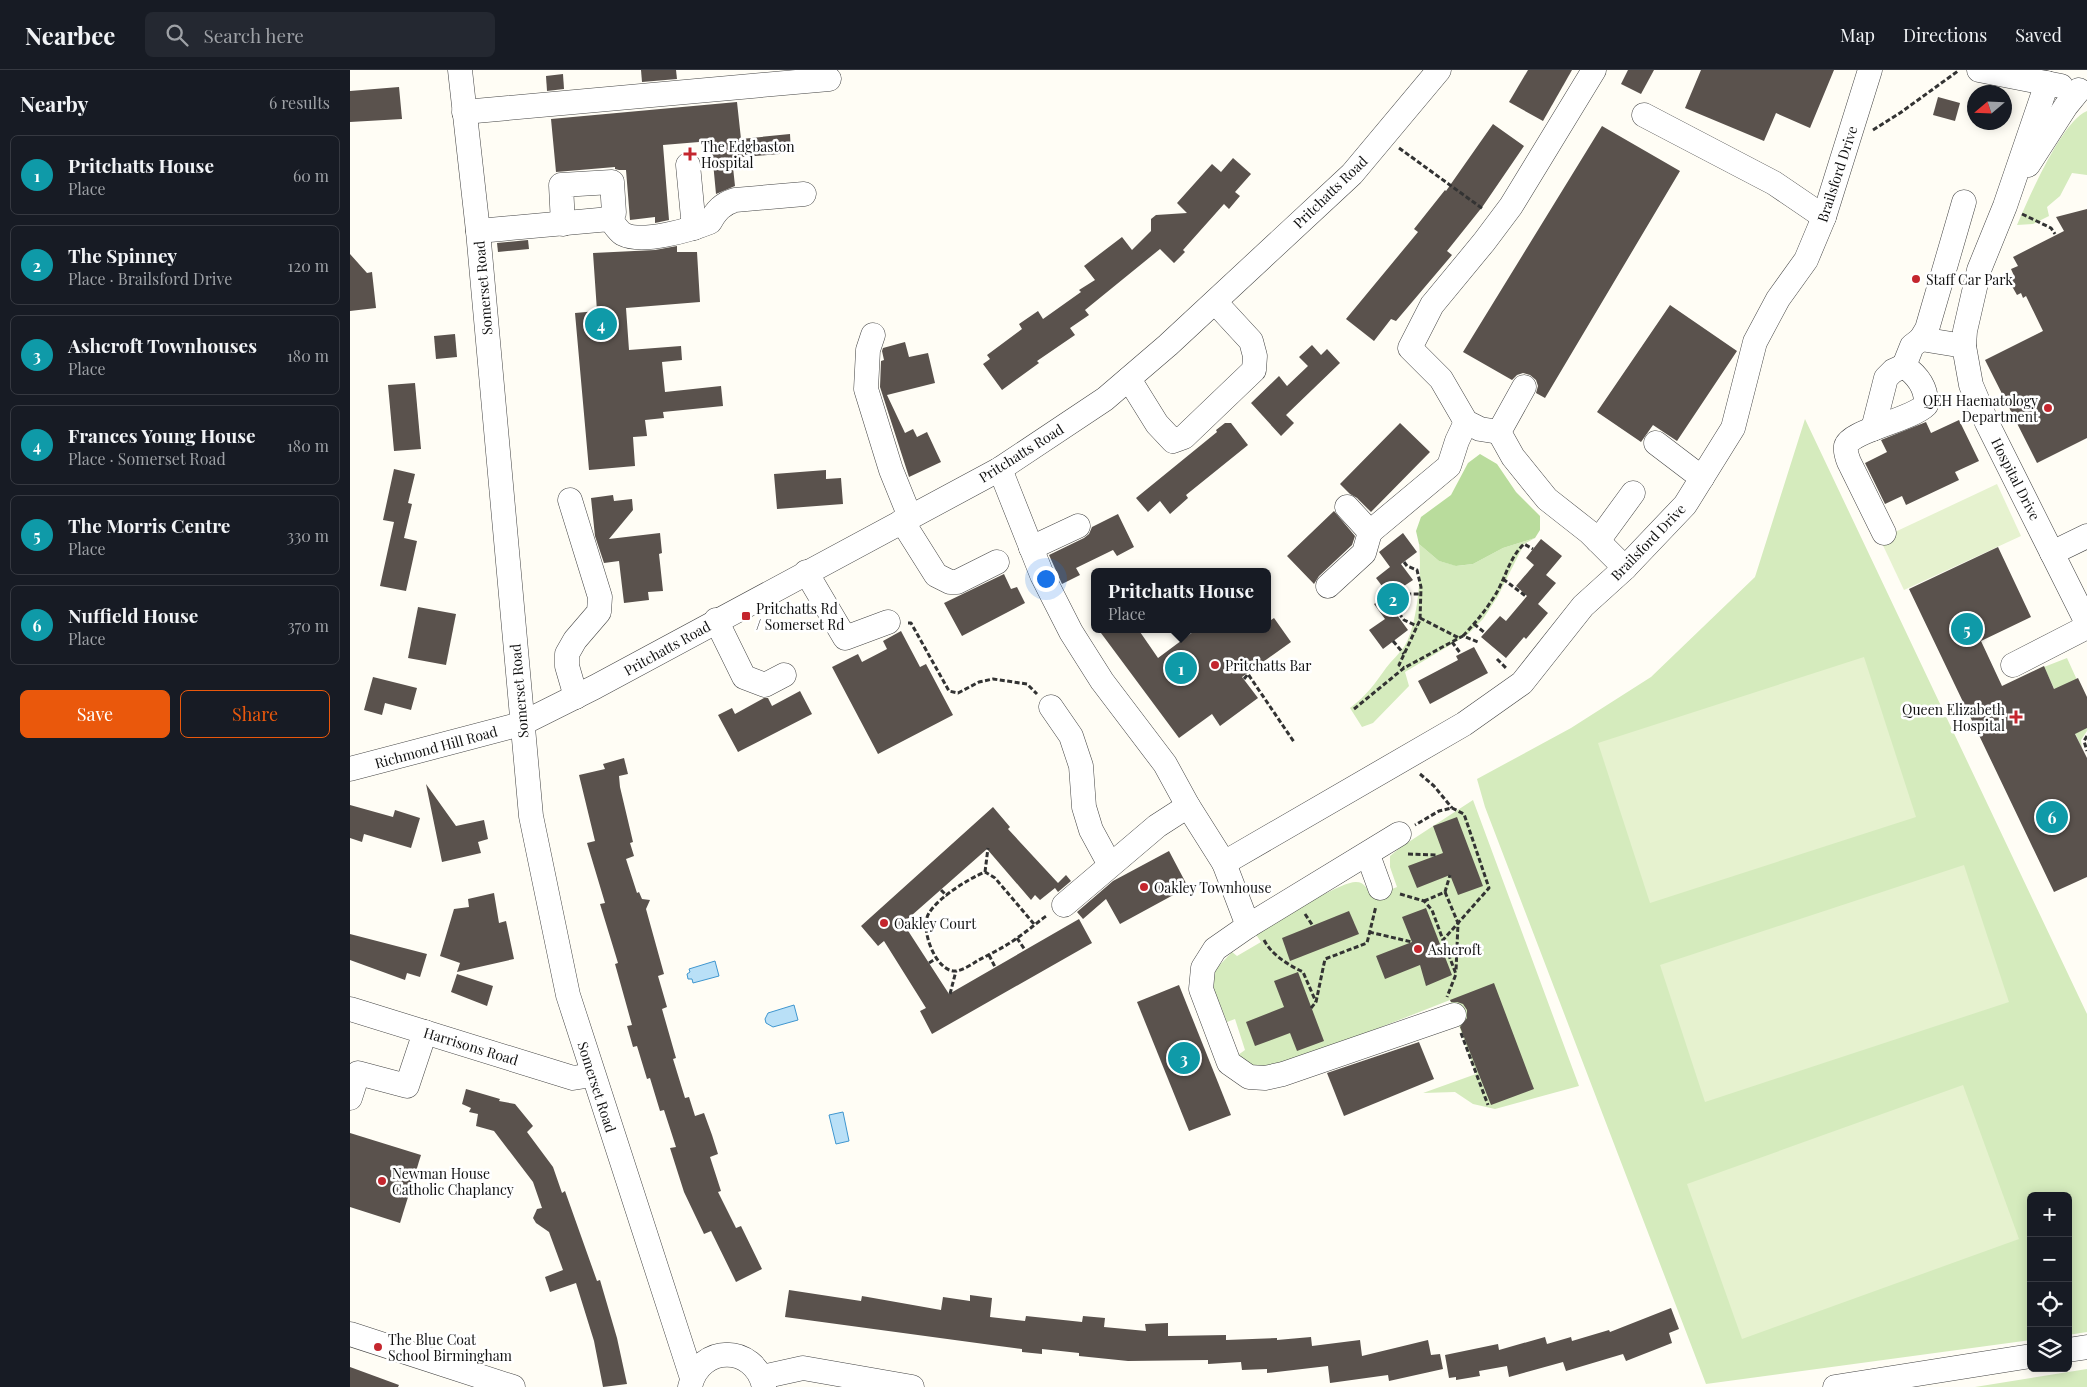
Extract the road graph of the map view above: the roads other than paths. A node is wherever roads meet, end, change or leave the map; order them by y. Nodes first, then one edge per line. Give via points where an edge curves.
1 (460, 70) edge
2 (1439, 70) edge
3 (1594, 70) edge
4 (1870, 70) edge
5 (1979, 70) edge
6 (828, 79) dead end
7 (2046, 83) junction
8 (2083, 90) edge
9 (464, 112) junction
10 (1644, 115) dead end
11 (688, 165) dead end
12 (2012, 184) junction
13 (804, 194) dead end
14 (1964, 202) dead end
15 (1824, 217) junction
16 (610, 219) junction
17 (563, 224) junction
18 (694, 228) junction
19 (478, 231) junction
20 (1214, 302) junction
21 (874, 334) dead end
22 (1921, 339) junction
23 (1964, 346) junction
24 (1904, 366) junction
25 (1129, 378) junction
26 (1524, 387) dead end
27 (1466, 422) junction
28 (1873, 429) junction
29 (1500, 432) junction
30 (1656, 443) dead end
31 (1000, 468) junction
32 (1702, 478) junction
33 (1633, 493) dead end
34 (570, 500) dead end
35 (1346, 507) dead end
36 (906, 519) junction
37 (1078, 526) dead end
38 (1370, 532) junction
39 (1884, 533) dead end
40 (2087, 536) edge
41 (1598, 541) junction
42 (1031, 548) junction
43 (2052, 553) junction
44 (997, 562) dead end
45 (1625, 568) junction
46 (806, 572) junction
47 (1328, 586) dead end
48 (2080, 589) edge
49 (716, 620) junction
50 (888, 622) road end
51 (2087, 623) edge
52 (2087, 627) edge
53 (2013, 665) dead end
54 (784, 675) dead end
55 (576, 697) junction
56 (1051, 707) road end
57 (521, 724) junction
58 (350, 769) edge
59 (1188, 806) junction
60 (1399, 834) road end
61 (1368, 855) junction
62 (1224, 863) junction
63 (1110, 865) junction
64 (1380, 888) road end
65 (1064, 905) dead end
66 (1251, 924) junction
67 (350, 1009) edge
68 (1454, 1015) dead end
69 (425, 1032) junction
70 (592, 1075) junction
71 (350, 1098) edge
72 (664, 1296) junction
73 (350, 1334) edge
74 (2087, 1347) edge
75 (2072, 1349) edge
76 (714, 1356) junction
77 (2027, 1357) edge
78 (763, 1382) edge
79 (691, 1383) edge
80 (513, 1387) edge
81 (912, 1387) edge
82 (1836, 1387) edge

1 - 9 street, Somerset Road
2 - 20 street, Pritchatts Road via 1352,174
3 - 27 street via 1499,222 1432,305 1410,348 1441,379
4 - 15 street, Brailsford Drive
5 - 7 street
6 - 9 street
7 - 8 street
7 - 12 street
8 - 12 street, Hospital Drive via 2066,106 2028,166
9 - 19 street, Somerset Road
10 - 15 street via 1774,183
11 - 18 street
12 - 23 street, Hospital Drive via 1979,270
13 - 18 street via 725,203 710,222
14 - 22 street via 1928,329
15 - 32 street, Brailsford Drive via 1806,260 1778,299 1755,342 1733,428
16 - 17 street
16 - 17 street via 614,213 612,182 561,185
16 - 18 street via 621,233 637,238
17 - 19 street
19 - 57 street, Somerset Road
20 - 25 street, Pritchatts Road
20 - 25 street via 1251,341 1254,370 1184,437 1173,441 1157,424
21 - 36 street via 868,350 866,389
22 - 23 street
22 - 24 street via 1912,346
23 - 43 street, Hospital Drive via 1971,385 1987,423
24 - 28 street via 1893,370 1886,378
24 - 28 street via 1920,382 1926,405 1913,414
25 - 31 street, Pritchatts Road via 1105,399
26 - 29 street
27 - 29 street via 1480,429
27 - 38 street via 1448,466
28 - 39 street via 1850,440 1846,454
29 - 41 street via 1514,457 1547,499
30 - 32 street
31 - 36 street, Pritchatts Road
31 - 42 street
32 - 45 street, Brailsford Drive via 1685,505
33 - 41 street
34 - 55 street via 600,597 599,612 567,654
35 - 38 street
36 - 44 street via 936,575 944,580 957,582
36 - 46 street, Pritchatts Road
37 - 42 street
38 - 47 street via 1364,553
40 - 43 street
41 - 45 street
42 - 59 street via 1071,632 1102,682 1165,764
43 - 48 street, Hospital Drive
45 - 62 street, Brailsford Drive via 1583,606 1522,683 1464,724
46 - 49 street, Pritchatts Road
46 - 50 street via 845,638
48 - 51 street, Hospital Drive
49 - 54 street via 744,677 765,685
49 - 55 street, Pritchatts Road
52 - 53 street
55 - 57 street, Pritchatts Road
56 - 63 street via 1071,736 1081,766 1084,807 1091,830
57 - 58 street, Richmond Hill Road
57 - 70 street, Somerset Road via 531,816 568,995
59 - 62 street
59 - 63 street via 1157,826
60 - 61 street
61 - 64 street
61 - 66 street
62 - 66 street
63 - 65 street
66 - 68 street via 1215,949 1203,968 1200,989 1229,1062 1249,1076 1265,1078 1283,1074
67 - 69 street, Harrisons Road
69 - 70 street, Harrisons Road via 573,1078
69 - 71 street via 407,1086 358,1074
70 - 72 street, Somerset Road
72 - 76 street, Somerset Road via 687,1334
72 - 79 street, Somerset Road
73 - 80 street
74 - 75 street
76 - 78 street via 740,1356 749,1362
76 - 79 street via 700,1365
77 - 82 street
78 - 81 street via 802,1368

